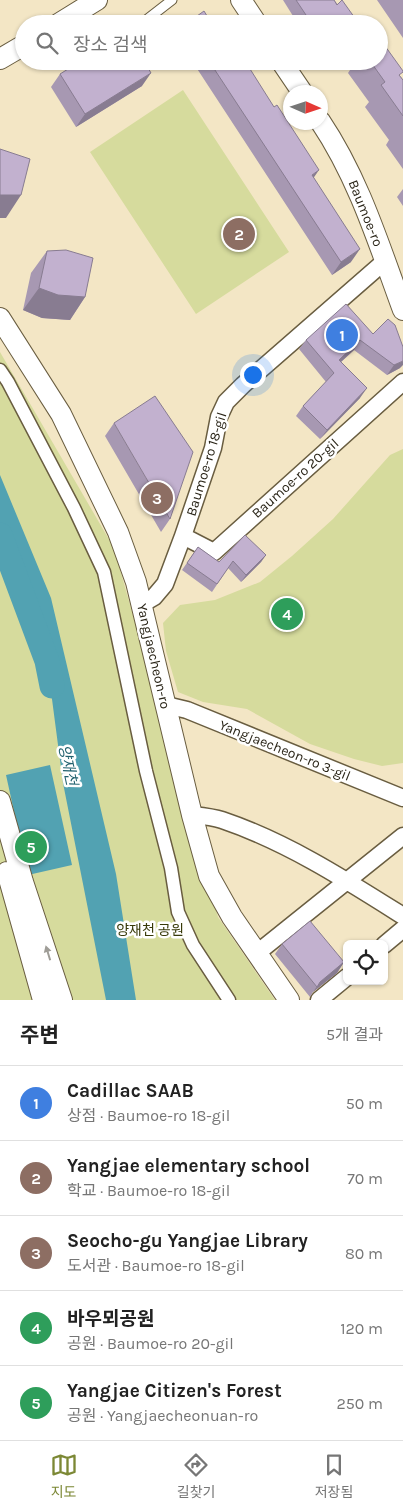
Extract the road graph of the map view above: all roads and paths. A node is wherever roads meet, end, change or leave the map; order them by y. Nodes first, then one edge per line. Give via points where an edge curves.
1 (97, 0) edge
2 (172, 0) edge
3 (241, 0) edge
4 (73, 15) edge
5 (153, 15) edge
6 (251, 15) edge
7 (15, 50) edge
8 (0, 59) edge
9 (287, 70) edge
10 (297, 85) edge
11 (326, 130) edge
12 (385, 261) junction
13 (403, 310) edge
14 (0, 318) edge
15 (0, 370) edge
16 (403, 382) edge
17 (184, 536) junction
18 (142, 604) junction
19 (166, 705) junction
20 (403, 798) edge
21 (0, 801) edge
22 (192, 815) junction
23 (403, 836) edge
24 (0, 846) edge
25 (347, 881) junction
26 (403, 916) edge
27 (403, 929) edge
28 (388, 942) edge
29 (257, 953) junction
30 (343, 979) edge
31 (43, 1000) edge
32 (62, 1000) edge
33 (229, 1000) edge
34 (289, 1000) edge
35 (319, 1000) edge

1 - 4 street
2 - 5 lane
3 - 6 street
7 - 8 street
9 - 10 street
11 - 12 street, Baumoe-ro via 359,192
12 - 13 street, Baumoe-ro
12 - 17 street, Baumoe-ro 18-gil via 226,402
14 - 18 street, Yangjaecheon-ro via 61,414 130,560
15 - 33 street via 74,508 104,572 146,772 171,868 178,912 193,945
16 - 17 street, Baumoe-ro 20-gil via 214,552
17 - 18 street, Baumoe-ro 18-gil via 165,584 154,597
18 - 19 street, Yangjaecheon-ro
19 - 20 street, Yangjaecheon-ro 3-gil via 187,710
19 - 22 street, Yangjaecheon-ro
32 -> 21 street
22 - 25 street via 221,820 274,842
22 - 29 street, Yangjaecheon-ro via 209,876
23 - 25 street
24 - 31 street
25 - 26 street
25 - 29 street
27 - 28 street
29 - 34 street, Yangjaecheon-ro
30 - 35 street

